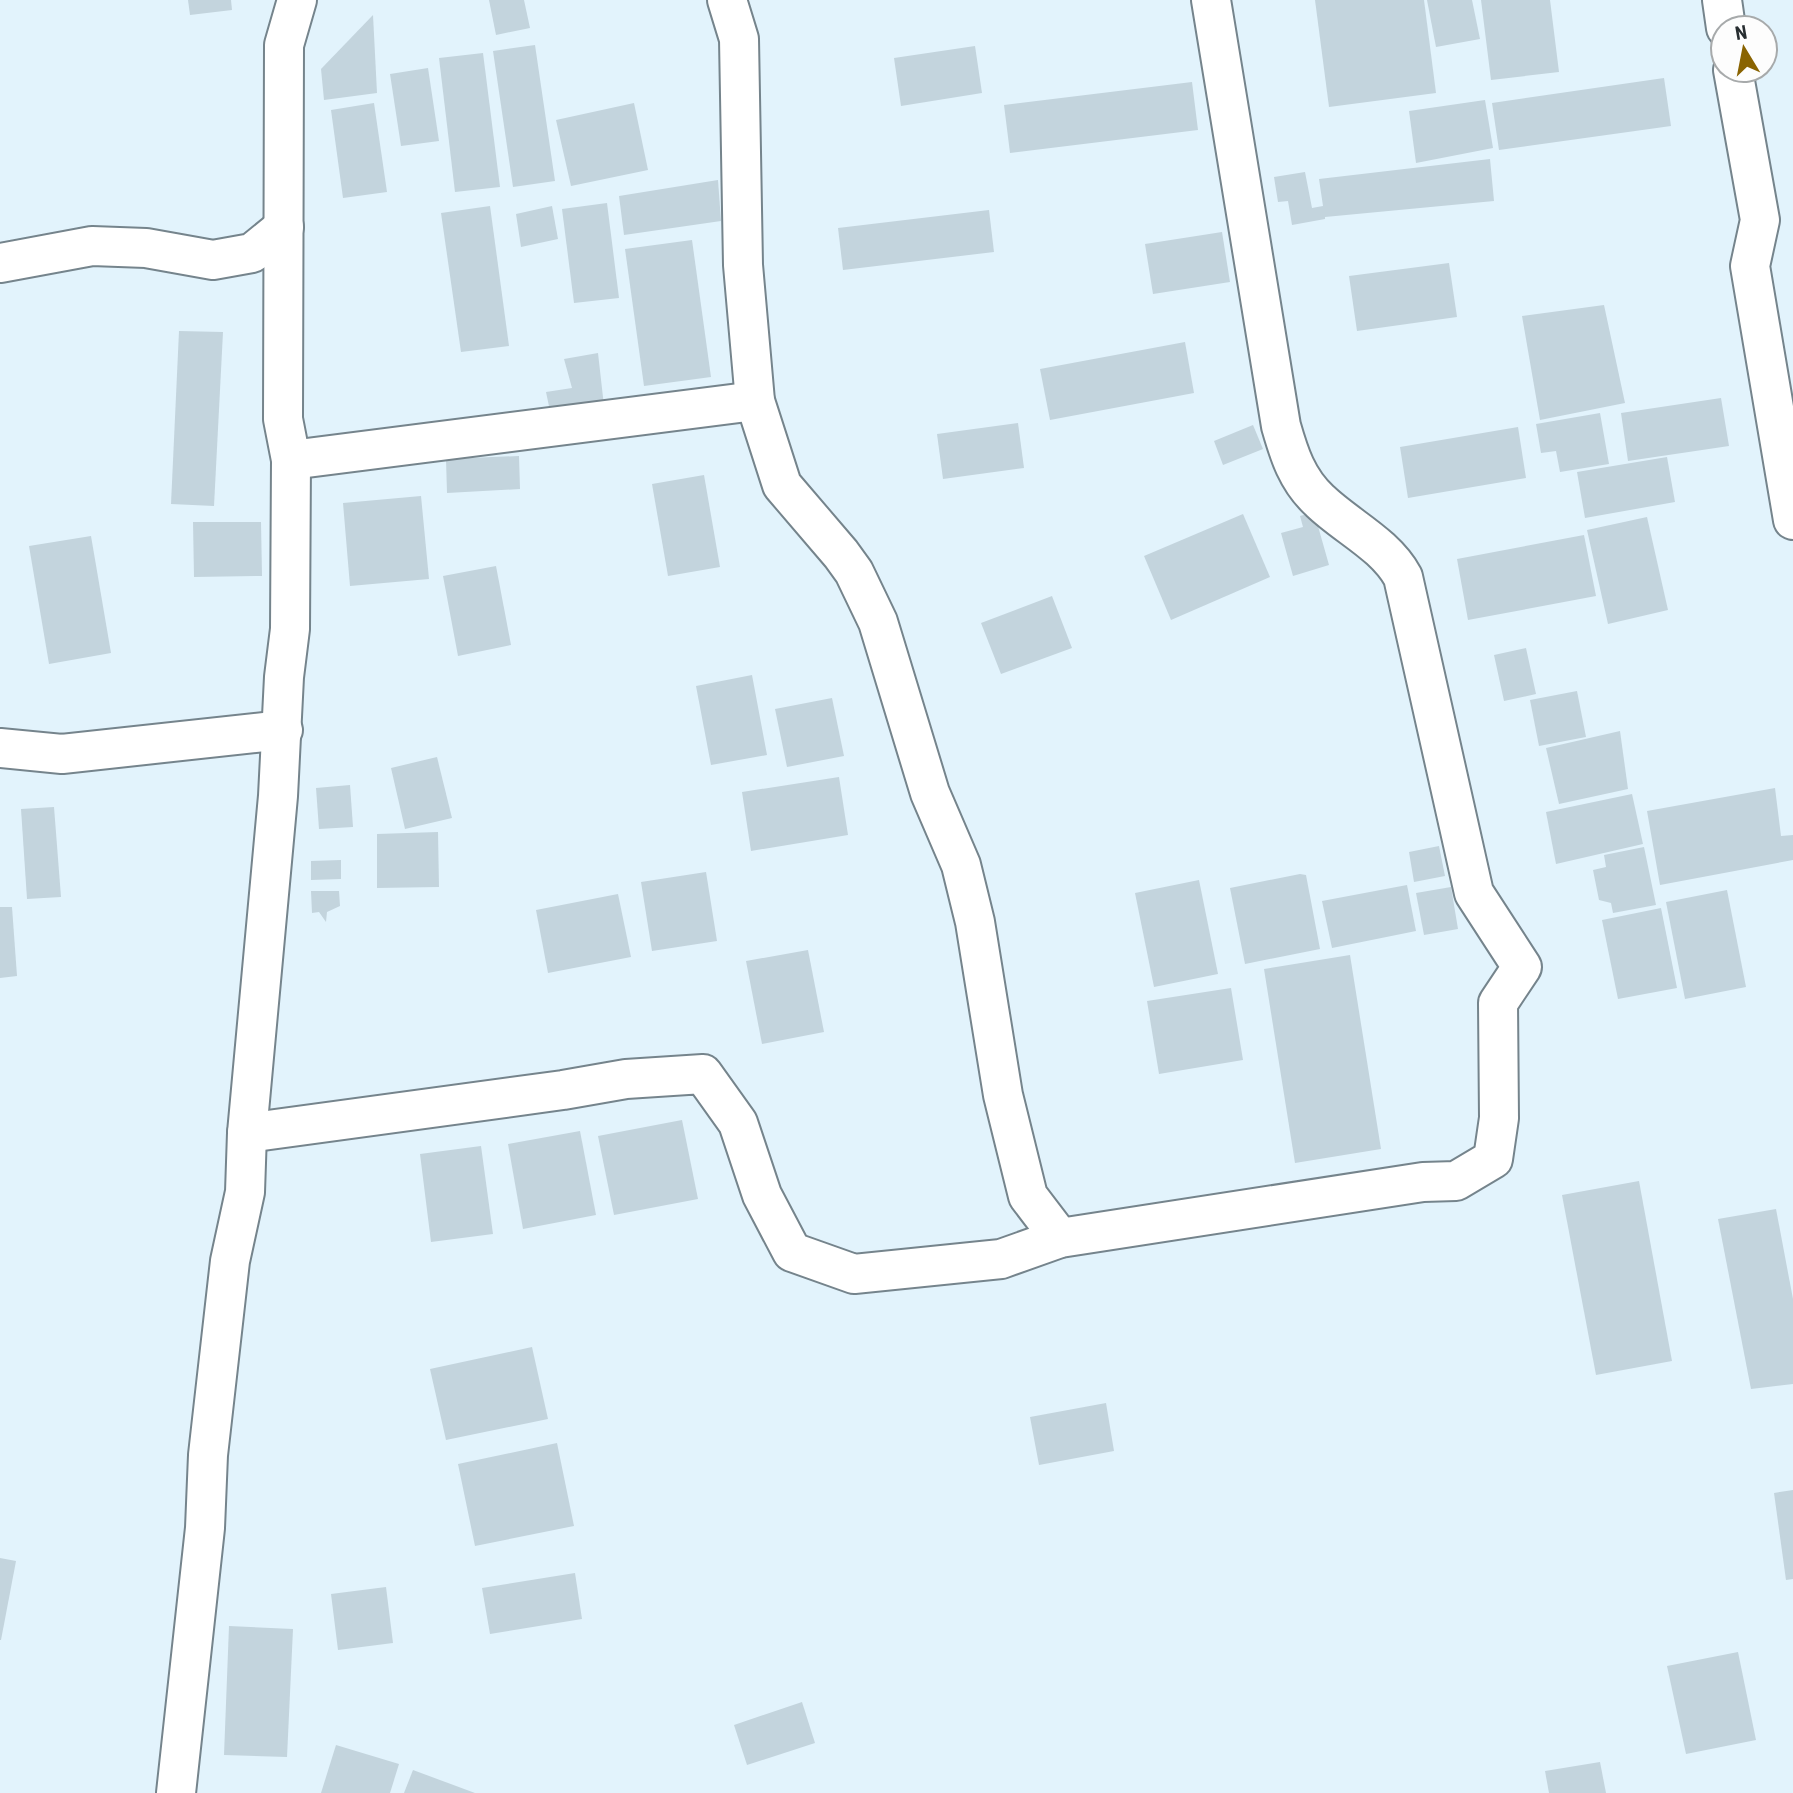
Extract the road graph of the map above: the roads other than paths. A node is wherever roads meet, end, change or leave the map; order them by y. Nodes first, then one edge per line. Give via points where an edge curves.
1 (297, 0) edge
2 (727, 0) edge
3 (1211, 0) edge
4 (1736, 84) edge
5 (284, 227) junction
6 (0, 262) edge
7 (755, 401) junction
8 (291, 460) junction
9 (1793, 520) edge
10 (283, 730) junction
11 (0, 748) edge
12 (247, 1133) junction
13 (1060, 1238) junction
14 (176, 1793) edge

1 - 5 street via 284,45
2 - 7 street via 739,39 743,265
3 - 13 street via 1281,426 1292,464 1318,500 1394,561 1403,577 1474,893 1522,967 1498,1003 1499,1118 1493,1159 1456,1181 1423,1182
4 - 9 street via 1760,220 1750,267
5 - 6 street via 251,253 213,260 146,248 92,246
5 - 8 street via 283,419
7 - 8 street
7 - 13 street via 782,485 854,572 878,622 930,793 961,865 1003,1094 1028,1196
8 - 10 street via 290,629
10 - 11 street via 62,754
10 - 12 street
12 - 13 street via 626,1079 703,1074 738,1124 762,1195 792,1252 854,1274 1001,1259
12 - 14 street via 245,1192 230,1261 208,1455 205,1528

